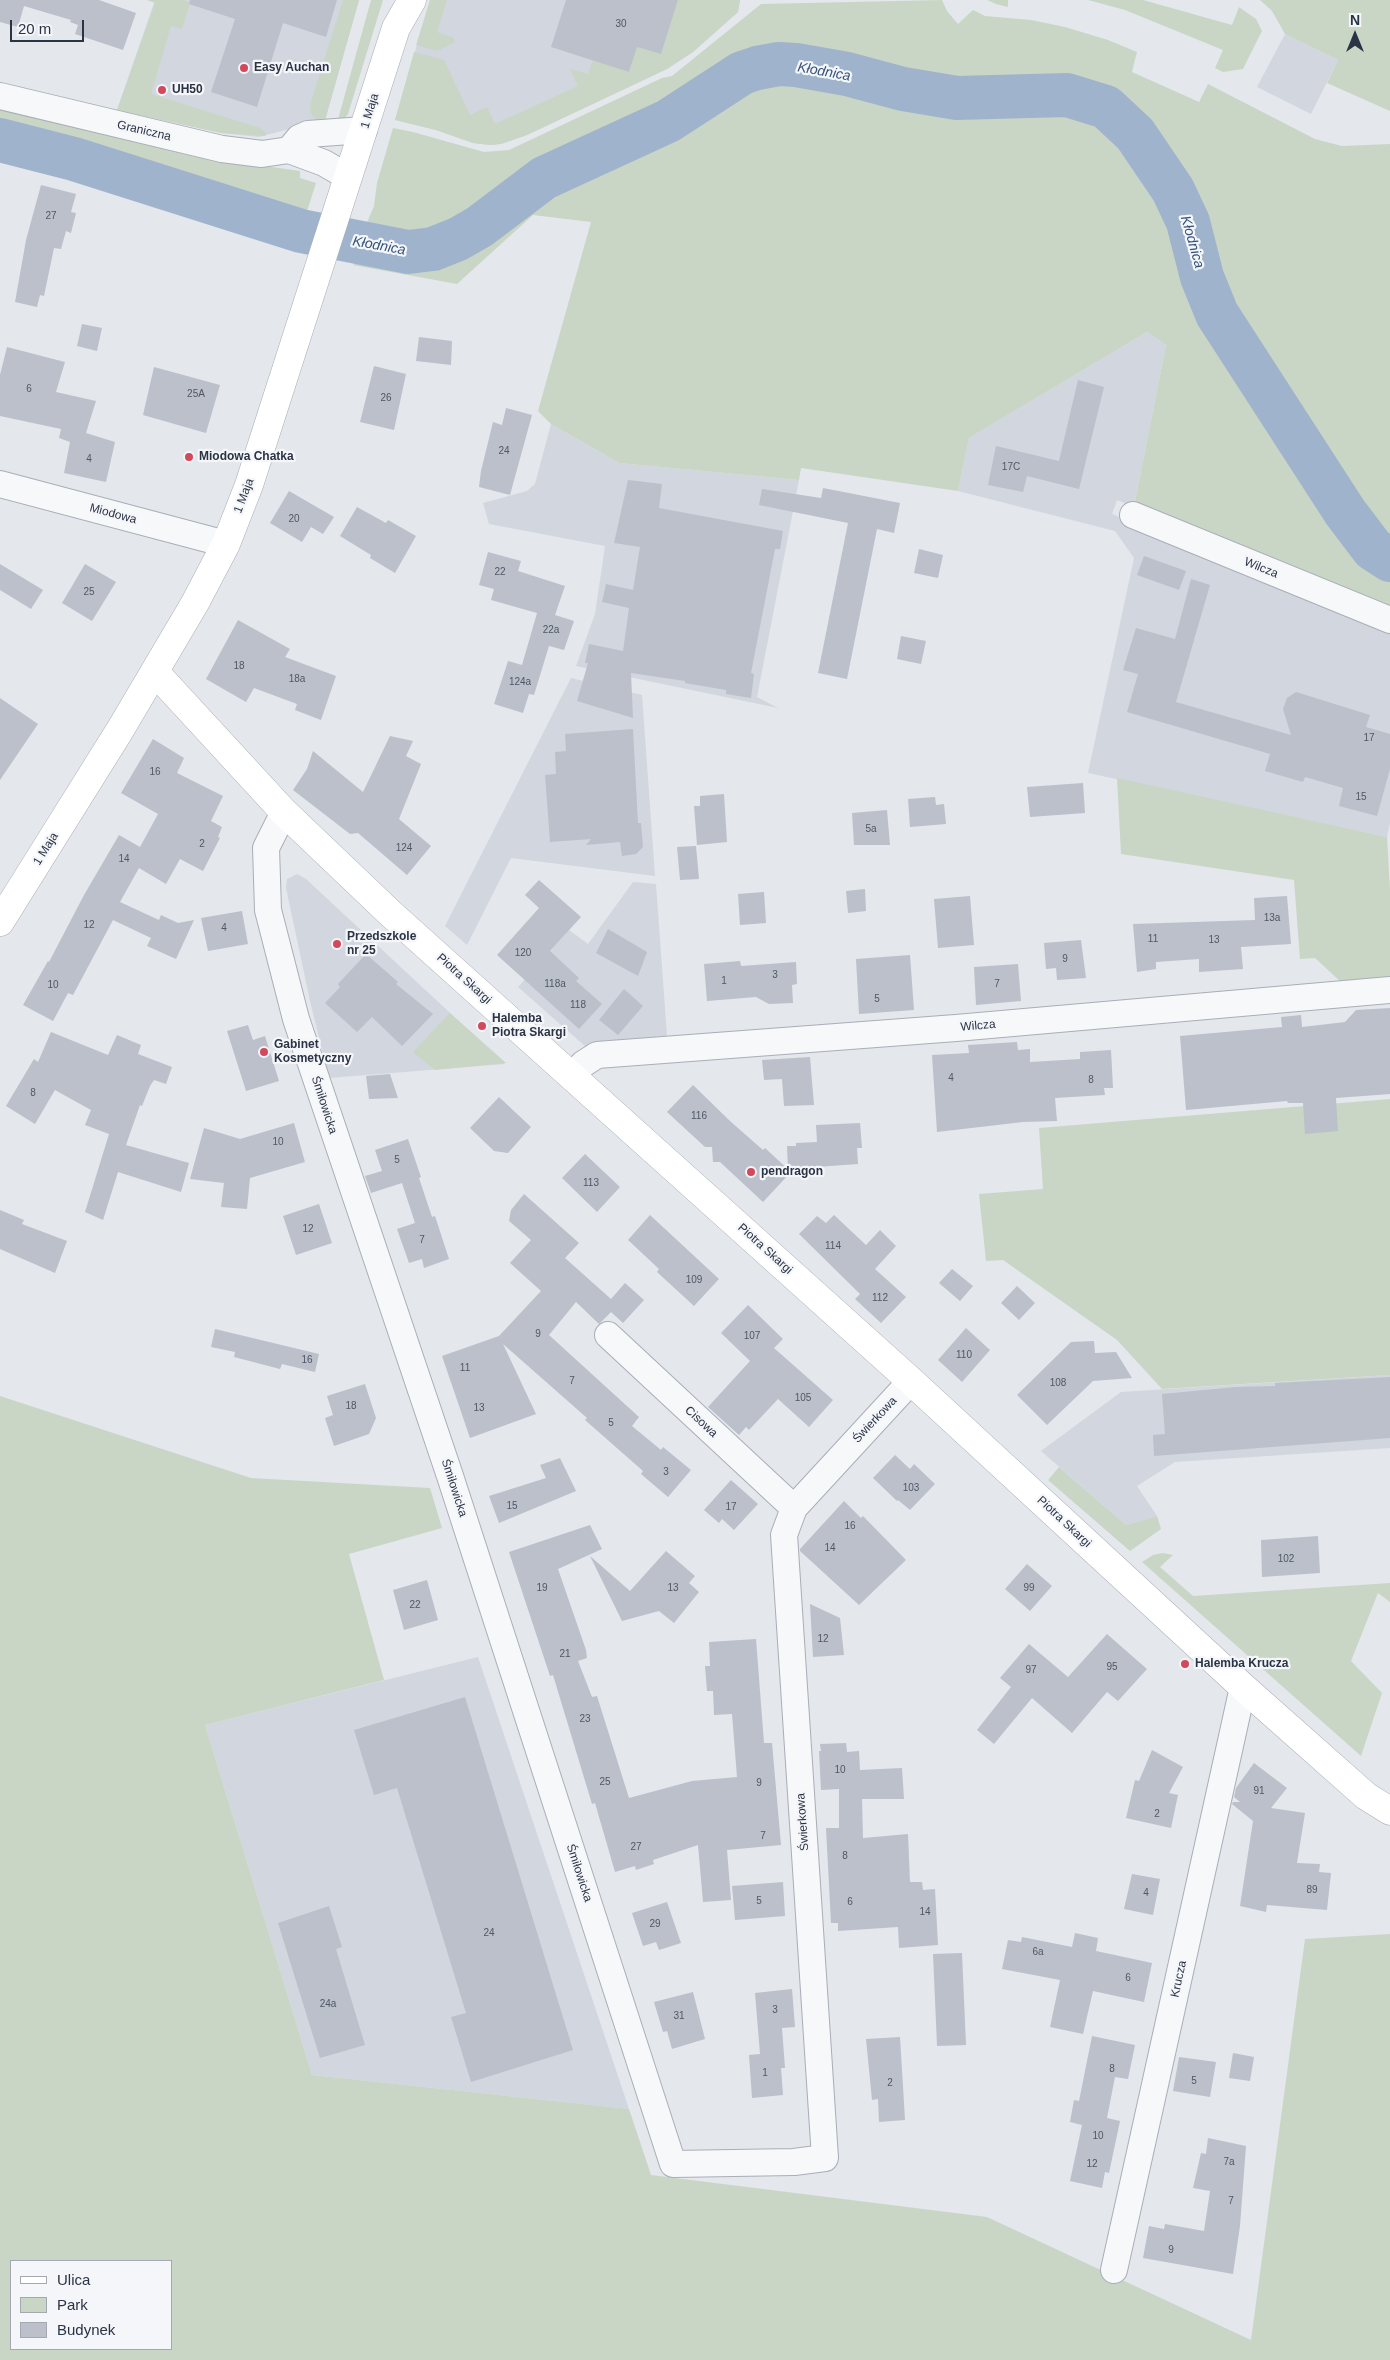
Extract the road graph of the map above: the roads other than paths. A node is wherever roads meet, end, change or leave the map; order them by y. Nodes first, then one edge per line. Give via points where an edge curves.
1 (396, 0) edge
2 (412, 0) edge
3 (396, 28) junction
4 (0, 96) edge
5 (364, 130) junction
6 (289, 150) junction
7 (346, 185) junction
8 (0, 484) edge
9 (1133, 515) dead end
10 (226, 544) junction
11 (1390, 620) edge
12 (155, 672) junction
13 (284, 812) junction
14 (0, 922) edge
15 (1390, 990) edge
16 (573, 1076) junction
17 (608, 1335) dead end
18 (911, 1381) junction
19 (794, 1508) junction
20 (1243, 1687) junction
21 (1390, 1811) edge
22 (673, 2164) joint
23 (1114, 2270) dead end

1 - 3 street, 1 Maja
2 - 3 street, 1 Maja
3 - 5 street, 1 Maja
4 - 6 street, Graniczna via 222,149 262,154
5 - 6 street via 308,134 299,138
5 - 7 street, 1 Maja
6 - 7 street, Graniczna via 324,163
7 - 10 street, 1 Maja via 249,485
8 - 10 street, Miodowa
9 - 11 street, Wilcza
10 - 12 street, 1 Maja
12 - 13 street, Piotra Skargi
12 - 14 street, 1 Maja
13 - 16 street, Piotra Skargi
13 - 22 street, Śmiłowicka via 266,848 268,910 296,1019 450,1476
15 - 16 street, Wilcza via 598,1055 583,1064
16 - 18 street, Piotra Skargi
17 - 19 street, Cisowa
18 - 19 street, Świerkowa
18 - 20 street, Piotra Skargi
19 - 22 street, Świerkowa via 784,1535 824,2158 794,2162
20 - 21 street, Piotra Skargi via 1366,1796
20 - 23 street, Krucza

